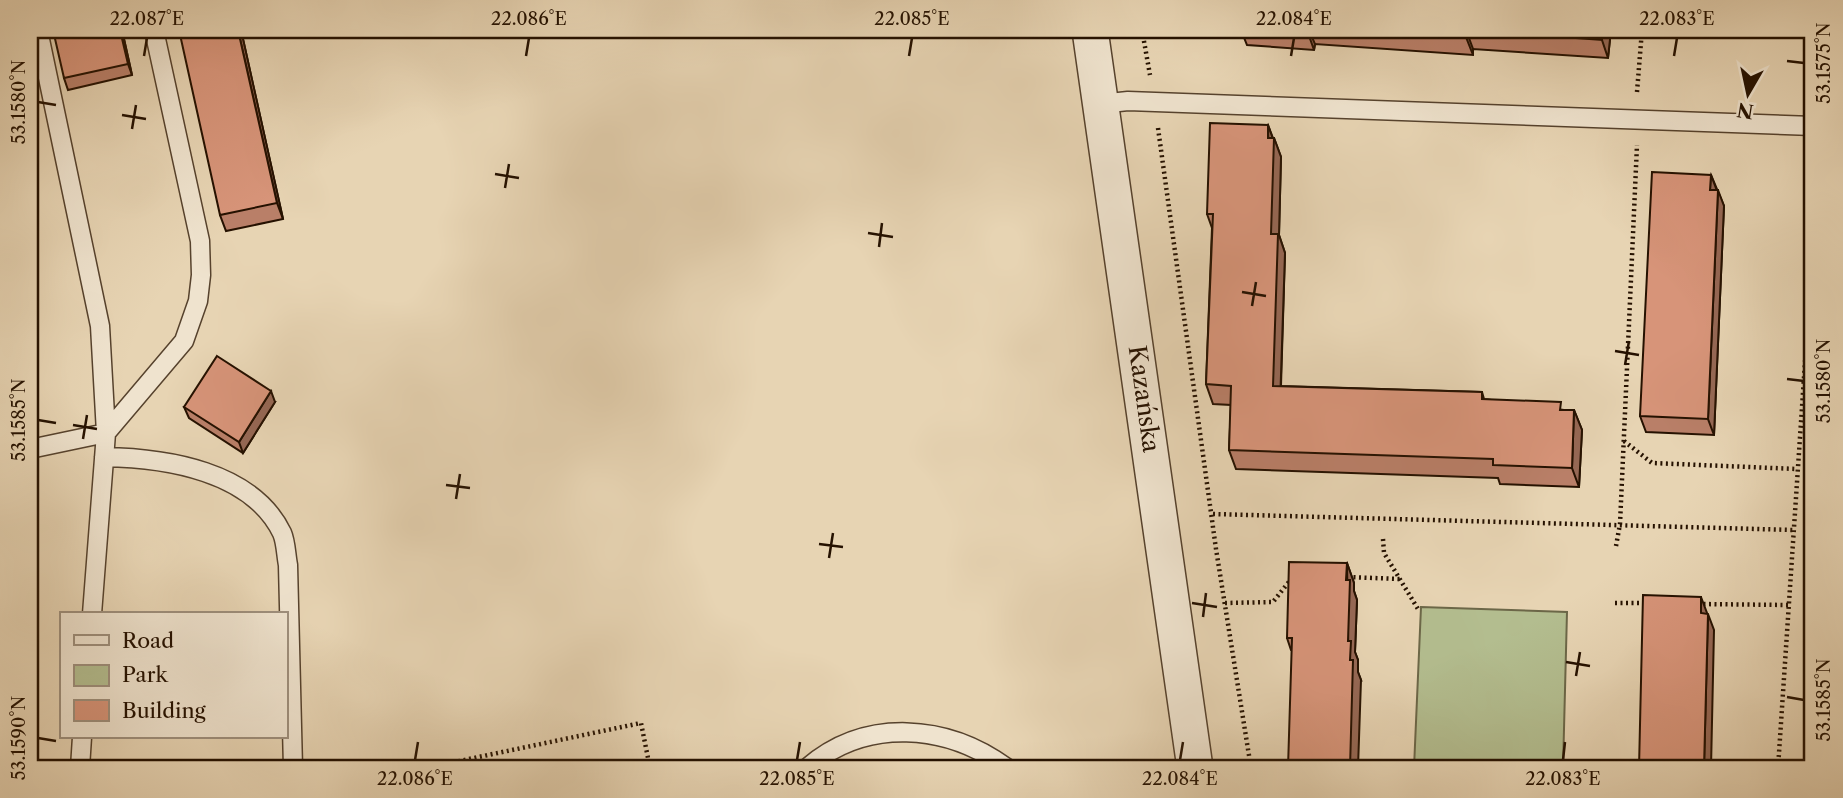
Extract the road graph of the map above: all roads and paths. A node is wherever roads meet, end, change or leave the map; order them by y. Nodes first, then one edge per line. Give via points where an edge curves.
1 (38, 30) edge
2 (154, 30) edge
3 (1090, 30) edge
4 (1142, 30) edge
5 (1642, 30) edge
6 (1637, 96) dead end
7 (1154, 103) junction
8 (1100, 104) junction
9 (1638, 121) junction
10 (1813, 126) edge
11 (1813, 242) edge
12 (106, 433) junction
13 (1623, 440) junction
14 (30, 449) edge
15 (104, 457) junction
16 (1797, 470) junction
17 (1213, 514) junction
18 (1620, 524) junction
19 (1793, 530) junction
20 (1383, 539) dead end
21 (1616, 546) dead end
22 (1294, 576) edge
23 (1334, 577) edge
24 (1400, 579) junction
25 (1225, 603) junction
26 (1615, 603) dead end
27 (1655, 603) edge
28 (1695, 604) edge
29 (1788, 606) junction
30 (1419, 609) dead end
31 (92, 612) edge
32 (82, 738) edge
33 (80, 768) edge
34 (293, 768) edge
35 (426, 768) edge
36 (650, 768) edge
37 (807, 768) edge
38 (1007, 768) edge
39 (1195, 768) edge
40 (1251, 768) edge
41 (1777, 768) edge

1 - 12 lane via 100,326
2 - 12 lane via 200,241 198,301 184,341
3 - 8 street, Kazańska
4 - 7 path
5 - 6 path
7 - 8 lane
7 - 9 lane
7 - 17 path
8 - 39 street, Kazańska
9 - 10 lane
9 - 13 path
11 - 16 path
12 - 14 lane
12 - 15 lane
13 - 16 path via 1652,463
13 - 18 path
15 - 31 lane
15 - 34 lane via 149,459 217,478 248,492 269,512 283,535 288,565
16 - 19 path
17 - 18 path
17 - 25 path
18 - 19 path
18 - 21 path
19 - 29 path
20 - 24 path via 1384,553
22 - 25 path via 1273,602
23 - 24 path
24 - 30 path
25 - 40 path
26 - 27 path
28 - 29 path
29 - 41 path
32 - 33 lane
35 - 36 path via 641,723
37 - 38 lane via 852,742 906,732 950,737

